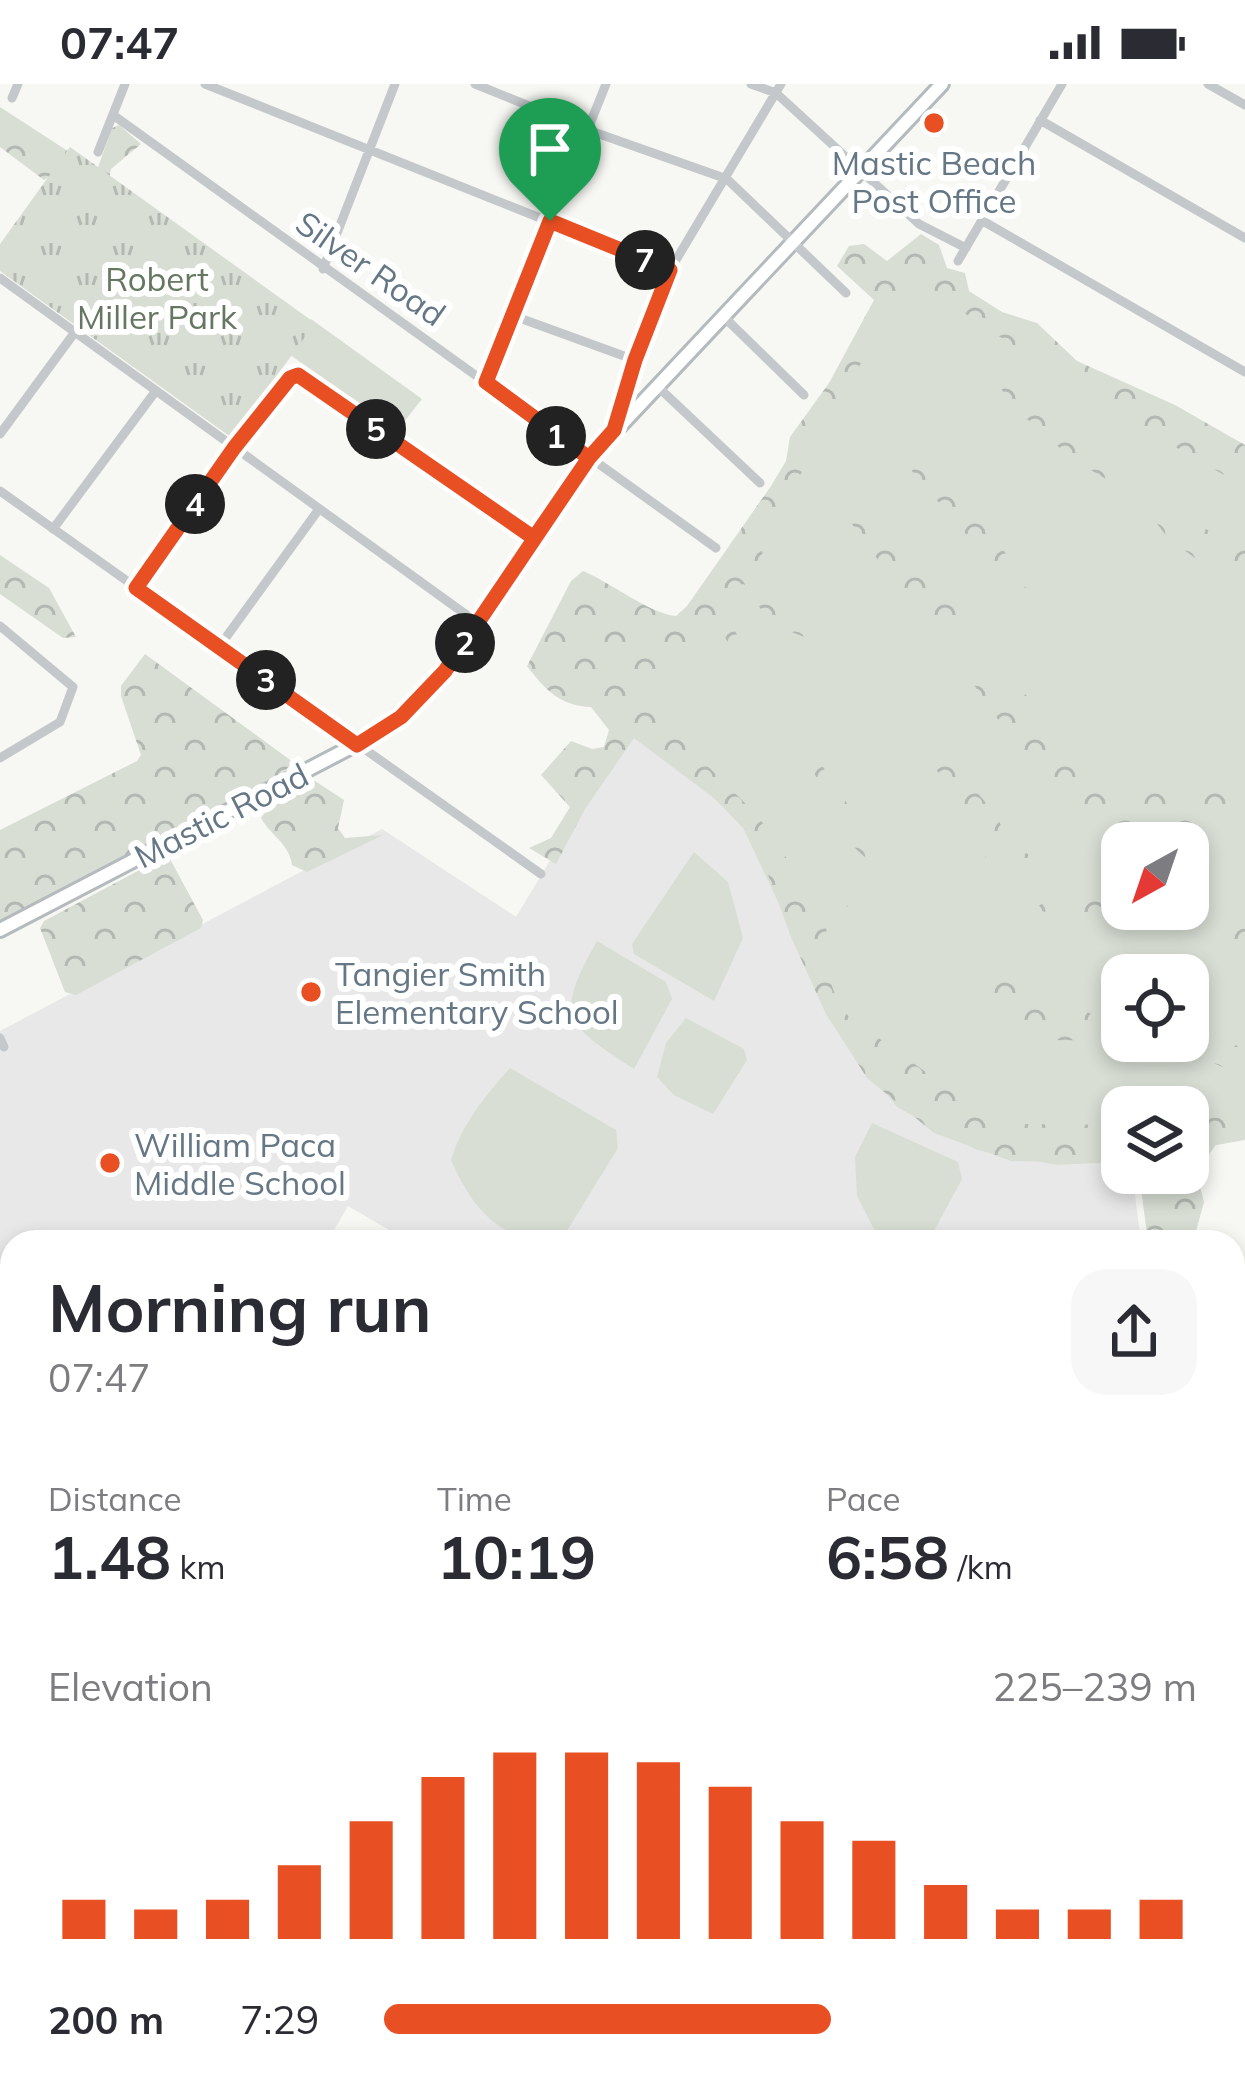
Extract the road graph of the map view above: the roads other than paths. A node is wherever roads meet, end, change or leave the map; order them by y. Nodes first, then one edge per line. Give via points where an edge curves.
1 (18, 84) edge
2 (125, 84) edge
3 (206, 84) edge
4 (395, 84) edge
5 (475, 84) edge
6 (606, 84) edge
7 (751, 84) edge
8 (942, 84) edge
9 (1062, 84) edge
10 (1208, 84) edge
11 (778, 88) edge
12 (13, 98) dead end
13 (1245, 105) edge
14 (113, 115) junction
15 (1040, 121) junction
16 (588, 130) junction
17 (367, 149) junction
18 (98, 152) dead end
19 (860, 167) junction
20 (727, 179) junction
21 (550, 221) junction
22 (983, 221) junction
23 (1245, 238) edge
24 (794, 241) junction
25 (965, 248) junction
26 (958, 261) dead end
27 (323, 268) junction
28 (670, 270) junction
29 (0, 278) edge
30 (846, 292) dead end
31 (514, 316) junction
32 (723, 316) junction
33 (75, 332) junction
34 (635, 360) junction
35 (1245, 372) edge
36 (486, 382) junction
37 (657, 386) junction
38 (155, 392) junction
39 (804, 395) dead end
40 (614, 430) junction
41 (0, 434) edge
42 (234, 448) junction
43 (589, 458) junction
44 (760, 483) dead end
45 (0, 491) edge
46 (319, 509) junction
47 (52, 529) junction
48 (534, 538) junction
49 (716, 548) dead end
50 (136, 588) junction
51 (479, 624) junction
52 (0, 626) edge
53 (219, 647) junction
54 (357, 745) junction
55 (0, 758) edge
56 (542, 874) dead end
57 (0, 930) edge

1 - 12 street
2 - 14 street
3 - 17 street
4 - 17 street
5 - 16 street
6 - 16 street
7 - 11 street
8 - 19 main road, Mastic Road
9 - 15 street
10 - 13 street
11 - 19 street
11 - 20 street
14 - 18 street
14 - 27 street, Silver Road
15 - 22 street
15 - 23 street
16 - 20 street
16 - 21 street
17 - 21 street
17 - 27 street
19 - 24 main road, Mastic Road
19 - 25 street via 919,224
20 - 24 street
20 - 28 street
21 - 28 street
21 - 31 street
22 - 25 street
22 - 35 street
24 - 30 street
24 - 32 main road, Mastic Road
25 - 26 street
27 - 36 street, Silver Road
28 - 34 street
29 - 33 street
31 - 34 street
31 - 36 street
32 - 37 main road, Mastic Road
32 - 39 street
33 - 38 street
33 - 41 street
34 - 40 street
36 - 43 street, Silver Road
37 - 40 main road, Mastic Road
37 - 44 street
38 - 42 street
38 - 47 street
40 - 43 main road, Mastic Road
42 - 46 street
42 - 48 street via 298,375
42 - 50 street
43 - 48 main road, Mastic Road
43 - 49 street, Silver Road
45 - 47 street
46 - 51 street
46 - 53 street
47 - 50 street
48 - 51 main road, Mastic Road
50 - 53 street
51 - 54 main road, Mastic Road via 416,703
52 - 55 street via 73,687 60,722
53 - 54 street
54 - 56 street
54 - 57 main road, Mastic Road

